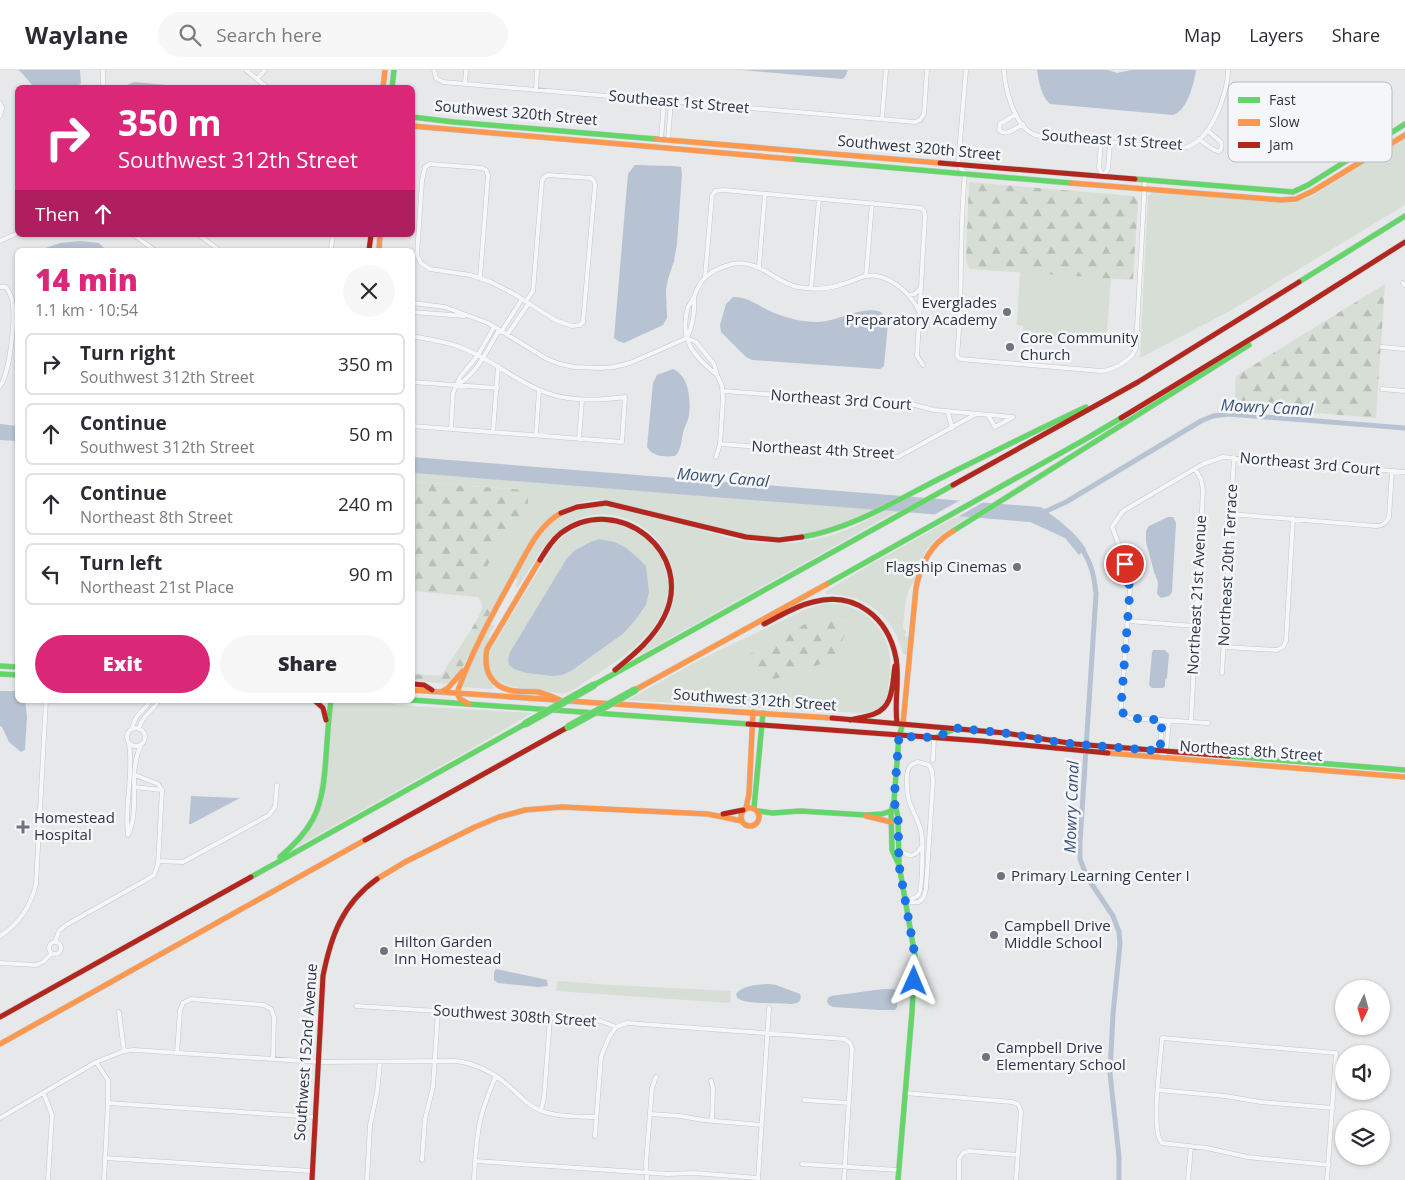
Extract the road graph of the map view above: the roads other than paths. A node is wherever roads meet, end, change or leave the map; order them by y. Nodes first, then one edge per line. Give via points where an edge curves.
1 (103, 70) edge
2 (246, 70) edge
3 (265, 70) edge
4 (385, 70) edge
5 (394, 70) edge
6 (434, 70) edge
7 (466, 70) edge
8 (537, 70) edge
9 (886, 70) edge
10 (928, 70) edge
11 (966, 70) edge
12 (1004, 70) edge
13 (1228, 70) edge
14 (257, 79) junction
15 (465, 83) junction
16 (103, 85) edge
17 (264, 85) edge
18 (384, 85) edge
19 (392, 85) edge
20 (536, 90) junction
21 (664, 100) junction
22 (671, 101) junction
23 (0, 103) edge
24 (1016, 114) junction
25 (0, 116) edge
26 (415, 117) edge
27 (663, 118) junction
28 (670, 119) junction
29 (882, 119) junction
30 (1021, 122) junction
31 (1405, 124) edge
32 (415, 126) edge
33 (1206, 132) junction
34 (1392, 132) edge
35 (1405, 135) edge
36 (1199, 139) junction
37 (664, 142) junction
38 (1101, 142) junction
39 (1110, 143) junction
40 (1392, 143) edge
41 (1100, 157) junction
42 (1109, 158) junction
43 (1345, 162) edge
44 (1361, 162) edge
45 (958, 165) junction
46 (965, 174) junction
47 (1103, 176) junction
48 (1145, 180) junction
49 (1102, 186) junction
50 (1144, 189) junction
51 (765, 194) junction
52 (819, 198) junction
53 (872, 203) junction
54 (1405, 216) edge
55 (15, 234) edge
56 (137, 237) edge
57 (202, 237) edge
58 (0, 241) edge
59 (1405, 242) edge
60 (151, 248) edge
61 (216, 248) edge
62 (759, 266) junction
63 (866, 276) junction
64 (705, 277) junction
65 (480, 278) junction
66 (921, 285) junction
67 (0, 287) edge
68 (811, 288) junction
69 (909, 295) junction
70 (525, 301) junction
71 (415, 303) edge
72 (415, 312) edge
73 (920, 313) junction
74 (469, 316) junction
75 (1285, 318) junction
76 (494, 327) junction
77 (500, 331) junction
78 (507, 335) junction
79 (415, 337) edge
80 (687, 338) junction
81 (1382, 347) dead end
82 (1405, 349) edge
83 (478, 355) junction
84 (483, 357) junction
85 (923, 365) dead end
86 (498, 366) junction
87 (717, 375) junction
88 (415, 382) edge
89 (1138, 382) junction
90 (0, 386) edge
91 (457, 386) junction
92 (497, 388) junction
93 (1382, 389) dead end
94 (539, 390) junction
95 (723, 391) junction
96 (1405, 392) edge
97 (582, 400) junction
98 (948, 412) junction
99 (976, 414) junction
100 (988, 415) junction
101 (415, 426) edge
102 (450, 428) junction
103 (952, 428) junction
104 (493, 432) junction
105 (536, 435) junction
106 (579, 439) junction
107 (720, 444) junction
108 (716, 457) dead end
109 (1234, 457) junction
110 (1196, 469) junction
111 (1392, 471) junction
112 (1405, 472) edge
113 (1231, 514) junction
114 (1293, 518) junction
115 (1128, 621) junction
116 (1195, 626) junction
117 (721, 643) junction
118 (1224, 647) junction
119 (896, 658) junction
120 (0, 666) edge
121 (15, 667) edge
122 (466, 667) junction
123 (1222, 673) dead end
124 (0, 674) edge
125 (15, 675) edge
126 (415, 684) edge
127 (594, 685) junction
128 (415, 690) edge
129 (438, 691) junction
130 (457, 693) junction
131 (415, 700) edge
132 (560, 700) junction
133 (46, 703) edge
134 (148, 703) edge
135 (157, 703) edge
136 (317, 703) edge
137 (330, 703) edge
138 (469, 704) junction
139 (753, 712) junction
140 (763, 713) junction
141 (850, 720) junction
142 (1162, 720) junction
143 (1169, 721) junction
144 (1190, 722) junction
145 (900, 723) junction
146 (1208, 723) dead end
147 (752, 724) junction
148 (762, 725) junction
149 (955, 728) junction
150 (132, 729) junction
151 (139, 729) junction
152 (1161, 731) junction
153 (1168, 732) junction
154 (899, 736) junction
155 (934, 738) junction
156 (327, 741) junction
157 (129, 744) junction
158 (141, 745) junction
159 (1075, 747) junction
160 (1095, 749) joint
161 (1163, 753) junction
162 (932, 760) dead end
163 (1360, 770) junction
164 (1405, 770) edge
165 (135, 775) junction
166 (1405, 777) edge
167 (129, 779) junction
168 (152, 781) junction
169 (277, 785) dead end
170 (135, 787) junction
171 (149, 788) junction
172 (162, 790) junction
173 (894, 801) junction
174 (750, 809) junction
175 (891, 812) junction
176 (773, 813) junction
177 (717, 815) junction
178 (866, 815) junction
179 (742, 821) junction
180 (759, 821) junction
181 (891, 822) junction
182 (922, 846) junction
183 (899, 849) junction
184 (158, 861) junction
185 (273, 865) junction
186 (899, 865) junction
187 (904, 901) junction
188 (0, 936) edge
189 (55, 942) junction
190 (51, 954) junction
191 (0, 963) edge
192 (356, 1006) dead end
193 (769, 1008) dead end
194 (438, 1011) junction
195 (119, 1012) dead end
196 (0, 1017) edge
197 (550, 1018) junction
198 (616, 1027) junction
199 (767, 1034) junction
200 (0, 1044) edge
201 (124, 1051) junction
202 (176, 1053) junction
203 (274, 1060) junction
204 (96, 1062) junction
205 (319, 1062) junction
206 (380, 1062) junction
207 (435, 1062) junction
208 (496, 1076) junction
209 (656, 1077) dead end
210 (711, 1081) dead end
211 (1158, 1090) junction
212 (905, 1093) junction
213 (44, 1094) junction
214 (804, 1100) dead end
215 (848, 1102) junction
216 (108, 1103) junction
217 (1333, 1108) junction
218 (540, 1110) junction
219 (650, 1114) junction
220 (315, 1117) junction
221 (596, 1117) junction
222 (0, 1118) edge
223 (712, 1121) junction
224 (762, 1125) junction
225 (595, 1136) dead end
226 (1191, 1147) junction
227 (1018, 1155) junction
228 (105, 1158) junction
229 (422, 1160) dead end
230 (475, 1161) junction
231 (802, 1164) dead end
232 (1328, 1165) junction
233 (844, 1166) junction
234 (899, 1170) junction
235 (312, 1171) junction
236 (647, 1172) junction
237 (758, 1179) edge
238 (48, 1180) edge
239 (104, 1180) edge
240 (312, 1180) edge
241 (367, 1180) edge
242 (474, 1180) edge
243 (647, 1180) edge
244 (844, 1180) edge
245 (898, 1180) edge
246 (958, 1180) edge
247 (1016, 1180) edge
248 (1188, 1180) edge
249 (1328, 1180) edge

1 - 16 street
2 - 14 street
3 - 14 street
4 - 18 main road
5 - 19 main road
6 - 15 street, Southeast 1st Street via 436,78 441,81
7 - 15 street
8 - 20 street
9 - 29 street
10 - 29 street, Southeast 1st Street via 921,118 915,122
11 - 45 street
12 - 24 street via 1008,95
13 - 33 street, Southeast 1st Street via 1224,98
14 - 17 street
15 - 20 street, Southeast 1st Street
20 - 21 street, Southeast 1st Street
21 - 22 street, Southeast 1st Street
21 - 27 street
22 - 28 street
22 - 29 street, Southeast 1st Street
23 - 25 street
24 - 30 street
24 - 30 street via 1000,124 1000,131 1006,134
26 - 37 main road, Southwest 320th Street
27 - 28 street
27 - 37 street
28 - 37 street
30 - 38 street, Southeast 1st Street via 1031,133 1040,136
31 - 34 main road, Southwest 320th Street
32 - 37 main road, Southwest 320th Street
33 - 36 street, Southeast 1st Street
33 - 36 street via 1221,142 1220,150 1213,151
35 - 40 main road, Southwest 320th Street
36 - 39 street, Southeast 1st Street via 1183,148
37 - 45 main road, Southwest 320th Street
37 - 46 main road, Southwest 320th Street
38 - 39 street, Southeast 1st Street
38 - 41 street
39 - 42 street
41 - 42 street
41 - 47 street via 1099,168
42 - 47 street via 1108,169
43 - 48 main road, Southwest 320th Street via 1293,192
44 - 50 main road, Southwest 320th Street via 1296,199
45 - 46 street
45 - 47 main road, Southwest 320th Street
46 - 49 main road, Southwest 320th Street
46 - 50 street via 957,356 1104,371 1131,357 1136,350
47 - 48 main road, Southwest 320th Street
47 - 49 main road
48 - 50 street
49 - 50 main road, Southwest 320th Street
51 - 52 street
51 - 62 street
51 - 64 street via 715,191
52 - 53 street
52 - 68 street
53 - 63 street
53 - 66 street via 922,209 925,216
54 - 89 main road
55 - 58 street
56 - 60 street
57 - 61 street
59 - 75 main road
62 - 64 street via 732,264
62 - 68 street via 787,283
63 - 68 street via 834,287
63 - 69 street via 888,280
64 - 80 street via 694,297 692,328
65 - 65 street via 488,174 482,168 430,164 425,167 422,181 417,255 421,263 430,269
65 - 70 street
66 - 69 street via 915,294
66 - 73 street
67 - 90 street via 6,287 11,295 14,315 13,335
69 - 73 street
70 - 70 street via 533,291 544,177 548,174 591,178 595,185 583,322 572,326 555,320
70 - 77 street
70 - 78 street
71 - 74 street via 445,307
72 - 74 street
73 - 85 street via 917,356
74 - 76 street
75 - 117 main road via 1084,440
75 - 145 main road via 1207,373 938,542 920,571
76 - 77 street
76 - 83 street
77 - 78 street
77 - 84 street
78 - 80 street via 547,359 587,368 630,363
79 - 83 street via 457,346
80 - 87 street via 690,347
80 - 87 street via 696,342 714,364
81 - 82 street
83 - 84 street
83 - 91 street via 460,377
84 - 86 street
84 - 91 street via 466,380
86 - 92 street
86 - 94 street
87 - 95 street
88 - 91 street
89 - 122 main road via 860,520 813,536 771,540 737,536 606,503 565,511 541,529 532,542
89 - 127 main road
91 - 92 street
91 - 102 street via 453,394
92 - 104 street
93 - 96 street
94 - 97 street
94 - 105 street
95 - 98 street, Northeast 3rd Court via 915,405
95 - 107 street
97 - 106 street
97 - 106 street via 625,397 622,442
98 - 99 street, Northeast 3rd Court
98 - 103 street
99 - 100 street, Northeast 3rd Court
99 - 103 street, Northeast 4th Street
100 - 100 street, Northeast 3rd Court via 994,427 1013,417 1004,417
101 - 102 street
102 - 104 street
103 - 107 street, Northeast 4th Street via 898,457
104 - 105 street
105 - 106 street
107 - 108 street
109 - 110 street, Northeast 3rd Court via 1223,457
109 - 111 street, Northeast 3rd Court
109 - 113 street, Northeast 20th Terrace
110 - 115 street, Northeast 3rd Court via 1123,511 1112,528 1130,586
110 - 116 street, Northeast 21st Avenue via 1203,490
111 - 112 street, Northeast 3rd Court
111 - 114 street via 1389,517 1382,525
113 - 114 street
113 - 118 street, Northeast 20th Terrace
114 - 118 street via 1286,641 1283,647 1277,650
115 - 116 street
115 - 142 street via 1123,713 1129,718
116 - 144 street, Northeast 21st Avenue
117 - 119 main road via 804,605 837,599 861,606 880,621
117 - 200 main road, bridge
118 - 123 street, Northeast 20th Terrace
119 - 141 main road via 892,695 885,708
119 - 145 main road via 896,716
120 - 121 main road
122 - 129 main road via 448,688
122 - 130 main road
124 - 125 main road
126 - 129 main road
127 - 132 main road via 628,659 656,629 666,612 671,591 667,562 653,540 634,525 608,518 576,524 550,544 487,649 486,667 495,684 514,691 544,693
127 - 185 main road, bridge
128 - 129 main road, Southwest 312th Street
129 - 130 main road, Southwest 312th Street
130 - 132 main road, Southwest 312th Street
130 - 138 main road
131 - 138 main road, Southwest 312th Street
132 - 139 main road, Southwest 312th Street
133 - 188 street via 36,884 21,918
134 - 150 street via 136,715
135 - 151 street
136 - 156 main road via 326,715
137 - 156 main road
138 - 147 main road, Southwest 312th Street
139 - 140 main road, Southwest 312th Street
139 - 147 main road
140 - 141 main road, Southwest 312th Street
140 - 148 main road
141 - 145 main road, Southwest 312th Street
142 - 143 street
142 - 152 street
143 - 144 street
143 - 153 street
144 - 146 street
145 - 149 main road, Southwest 312th Street
145 - 154 main road
147 - 148 main road, Southwest 312th Street
147 - 174 main road
148 - 154 main road, Southwest 312th Street
148 - 174 main road
149 - 155 main road
149 - 159 main road, Southwest 312th Street via 1005,733
150 - 151 street
150 - 157 street via 126,736
151 - 158 street via 145,736
152 - 153 street
152 - 161 street
153 - 161 street
154 - 155 main road, Southwest 312th Street
154 - 173 main road
155 - 159 main road, Southwest 312th Street
155 - 162 street
156 - 185 main road via 316,812 300,838
157 - 158 street
157 - 167 street
158 - 165 street via 136,757
159 - 160 main road, Southwest 312th Street
160 - 161 main road, Northeast 8th Street
161 - 163 main road, Northeast 8th Street
163 - 164 main road, Northeast 8th Street
163 - 166 main road, Northeast 8th Street
165 - 168 street
165 - 170 street
167 - 170 street
167 - 170 street via 128,836 133,822
168 - 171 street via 153,786
168 - 172 street
169 - 184 street via 275,807 268,815 188,859
170 - 171 street
171 - 172 street
172 - 184 street
173 - 175 main road
173 - 183 main road
174 - 176 main road, Southwest 152nd Avenue
174 - 177 main road, Southwest 152nd Avenue
174 - 179 main road via 741,814
174 - 180 main road via 760,816
175 - 178 main road, Southwest 152nd Avenue
175 - 181 main road
176 - 178 main road, Southwest 152nd Avenue via 800,811
176 - 180 main road, Southwest 152nd Avenue
177 - 179 main road, Southwest 152nd Avenue
177 - 205 main road, Southwest 152nd Avenue via 563,807 530,809 492,819 374,880 354,899 338,922 328,948 323,976
178 - 181 main road, Southwest 152nd Avenue
179 - 180 main road via 751,826
181 - 186 main road via 892,850
182 - 183 street via 913,855
182 - 187 street via 920,893
182 - 187 street via 921,828 907,788 909,768 918,762 929,765 933,781 926,888 921,901 914,904
183 - 186 main road
184 - 189 street via 152,877 66,925 59,930
185 - 196 main road
186 - 187 main road
187 - 212 main road via 915,956
189 - 190 street via 48,947
189 - 190 street via 61,951
190 - 191 street via 36,965
192 - 194 street, Southwest 308th Street
193 - 199 street
194 - 197 street, Southwest 308th Street
194 - 207 street
195 - 201 street
197 - 198 street, Southwest 308th Street via 601,1021
197 - 218 street via 544,1098
198 - 199 street, Southwest 308th Street via 627,1024
198 - 221 street via 601,1057
199 - 215 street, Southwest 308th Street via 844,1039 850,1043
199 - 224 street
201 - 202 street
201 - 204 street
202 - 203 street
202 - 203 street via 180,1010 191,999 264,1005 271,1009 274,1017
203 - 205 street
204 - 213 street
204 - 216 street via 108,1080
205 - 206 street
205 - 220 main road, Southwest 152nd Avenue
206 - 207 street
206 - 241 street via 370,1125
207 - 208 street via 470,1063
207 - 229 street via 433,1087 424,1119
208 - 218 street
208 - 230 street via 481,1118
209 - 219 street
210 - 223 street
211 - 217 street
211 - 217 street via 1162,1038 1336,1053
211 - 226 street via 1156,1121 1159,1140 1162,1144
212 - 227 street via 1012,1102 1021,1111
212 - 234 main road
213 - 222 street
213 - 238 street via 52,1115
214 - 215 street
215 - 233 street
216 - 220 street
216 - 228 street
217 - 232 street
218 - 221 street
219 - 223 street
219 - 236 street
220 - 235 main road, Southwest 152nd Avenue
221 - 225 street
223 - 224 street
224 - 237 street
226 - 232 street via 1247,1157
226 - 248 street
227 - 246 street via 966,1152 960,1156
227 - 247 street
228 - 235 street
228 - 239 street
230 - 236 street
230 - 242 street
231 - 233 street
232 - 249 street
233 - 234 street
233 - 244 street
234 - 245 main road
235 - 240 main road, Southwest 152nd Avenue
236 - 237 street
236 - 243 street

